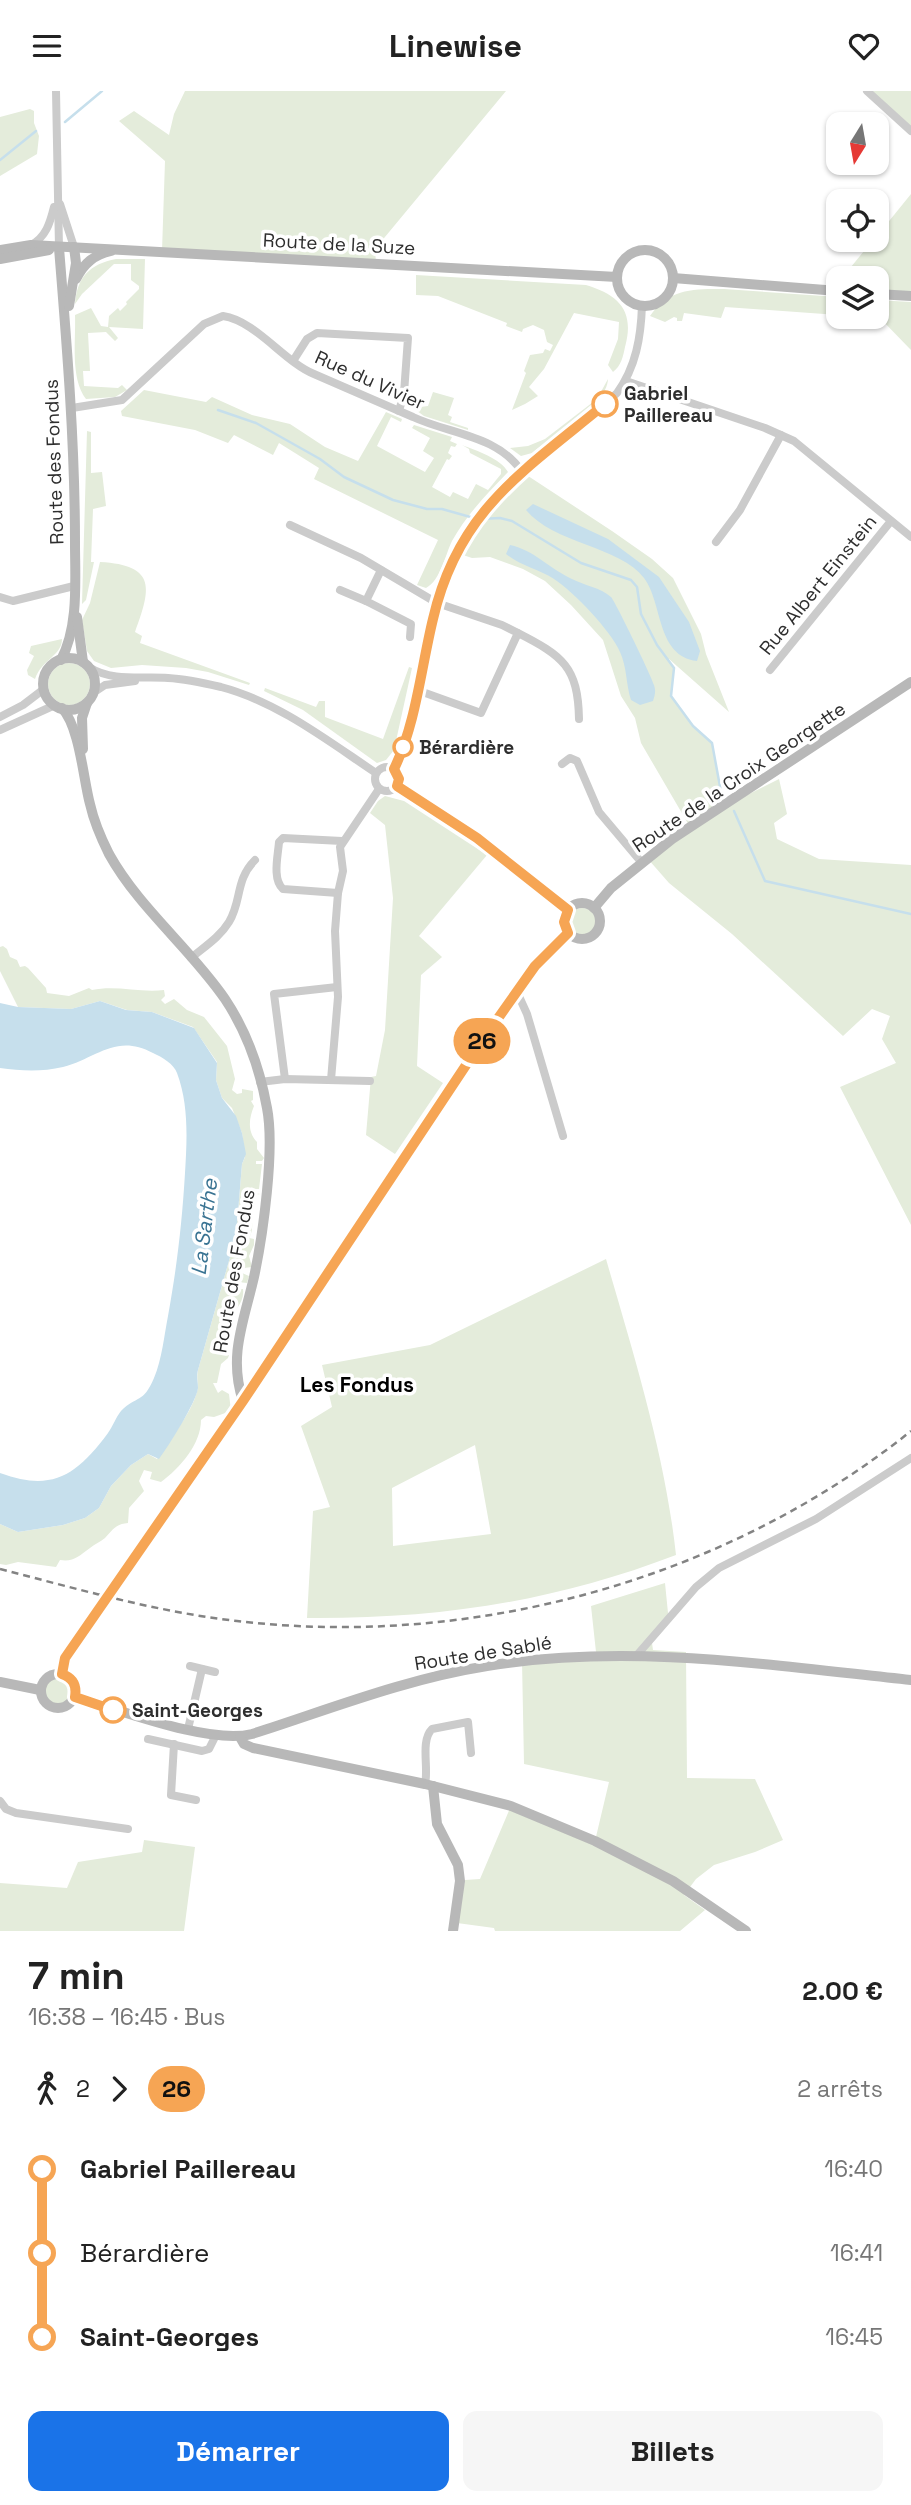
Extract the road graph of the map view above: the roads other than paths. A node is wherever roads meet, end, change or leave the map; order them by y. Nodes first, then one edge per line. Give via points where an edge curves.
1 (56, 91) edge
2 (867, 91) edge
3 (911, 131) edge
4 (57, 194) junction
5 (31, 245) junction
6 (74, 247) junction
7 (59, 248) junction
8 (120, 249) junction
9 (0, 250) edge
10 (0, 259) edge
11 (617, 277) junction
12 (673, 278) junction
13 (826, 290) edge
14 (70, 294) junction
15 (889, 294) edge
16 (911, 296) edge
17 (642, 305) junction
18 (68, 350) junction
19 (293, 361) junction
20 (626, 381) junction
21 (72, 408) junction
22 (400, 411) junction
23 (781, 435) junction
24 (522, 472) junction
25 (891, 521) junction
26 (290, 525) dead end
27 (911, 537) edge
28 (716, 542) dead end
29 (381, 570) junction
30 (75, 573) junction
31 (74, 586) junction
32 (340, 590) dead end
33 (0, 597) edge
34 (366, 601) junction
35 (437, 603) junction
36 (518, 633) junction
37 (410, 637) dead end
38 (61, 660) junction
39 (86, 665) junction
40 (770, 670) dead end
41 (159, 678) junction
42 (911, 683) edge
43 (44, 689) junction
44 (417, 690) junction
45 (90, 698) junction
46 (58, 707) junction
47 (0, 717) edge
48 (579, 719) dead end
49 (0, 730) edge
50 (562, 764) dead end
51 (394, 769) junction
52 (376, 773) junction
53 (84, 780) junction
54 (397, 786) junction
55 (379, 789) junction
56 (342, 841) junction
57 (255, 860) dead end
58 (642, 863) junction
59 (338, 893) junction
60 (594, 908) junction
61 (568, 910) junction
62 (568, 933) junction
63 (191, 958) junction
64 (337, 987) junction
65 (517, 992) junction
66 (285, 1079) junction
67 (331, 1080) junction
68 (370, 1081) dead end
69 (260, 1082) junction
70 (563, 1136) dead end
71 (243, 1401) junction
72 (911, 1458) edge
73 (637, 1655) junction
74 (190, 1666) dead end
75 (202, 1669) junction
76 (215, 1672) dead end
77 (62, 1674) junction
78 (911, 1680) edge
79 (0, 1682) edge
80 (40, 1690) junction
81 (75, 1697) junction
82 (188, 1729) junction
83 (216, 1735) junction
84 (240, 1737) junction
85 (148, 1739) dead end
86 (174, 1744) junction
87 (471, 1753) dead end
88 (429, 1785) junction
89 (196, 1800) dead end
90 (0, 1801) edge
91 (128, 1829) dead end
92 (453, 1931) edge
93 (746, 1931) edge

1 - 4 street
2 - 3 street
4 - 5 street via 48,227
4 - 6 street
4 - 7 street
5 - 7 street, Route de la Suze
5 - 9 street, Route de la Suze
6 - 7 street, Route de la Suze
6 - 8 street, Route de la Suze
6 - 14 street, Route des Fondus
7 - 10 street, Route de la Suze
7 - 18 street, Route des Fondus
8 - 11 street, Route de la Suze
8 - 14 street, Route des Fondus via 86,263
11 - 12 street via 624,260 645,250 663,257
11 - 17 street via 625,297
12 - 13 street
12 - 17 street via 662,300
14 - 18 street, Route des Fondus
15 - 16 street
17 - 20 street via 639,338
18 - 21 street, Route des Fondus
19 - 21 street, Rue du Vivier via 236,320 221,316 204,324 122,400
19 - 22 street, Rue du Vivier via 310,373
19 - 22 street via 307,339 317,333 408,338
20 - 23 street
20 - 24 street via 608,402
21 - 30 street, Route des Fondus
22 - 24 street, Rue du Vivier via 490,444
23 - 25 street
23 - 28 street via 740,510
24 - 35 street via 472,525
25 - 27 street
25 - 40 street, Rue Albert Einstein
26 - 29 street
29 - 34 street
29 - 35 street
30 - 31 street, Route des Fondus
30 - 39 street, Route des Fondus via 78,634
31 - 33 street via 13,601
31 - 38 street, Route des Fondus via 70,639
32 - 34 street
34 - 37 street via 411,624
35 - 36 street
35 - 44 street
36 - 44 street via 481,713
36 - 48 street via 564,662 574,678
38 - 39 street via 75,659
38 - 43 street via 47,671
39 - 41 street via 110,676
39 - 45 street via 95,679
41 - 45 street via 99,687
41 - 52 street via 198,682 253,698
42 - 58 street, Route de la Croix Georgette via 725,803
43 - 46 street
43 - 47 street
44 - 51 street
45 - 46 street via 76,709
45 - 53 street, Route des Fondus via 82,718
46 - 49 street
46 - 53 street, Route des Fondus via 71,720
50 - 58 street via 570,758 577,761 599,811
51 - 52 street via 383,767
51 - 54 street
52 - 55 street via 374,782
53 - 63 street, Route des Fondus via 94,820 117,867
54 - 55 street via 390,791
54 - 61 street via 477,838
55 - 56 street
56 - 59 street
56 - 59 street via 283,838 279,842 279,887
57 - 63 street via 244,870 230,921
58 - 60 street, Route de la Croix Georgette
59 - 64 street
60 - 61 street via 584,903
60 - 62 street via 600,919 595,934 578,939
61 - 62 street via 564,922
62 - 65 street
63 - 69 street, Route des Fondus via 239,1023
64 - 66 street via 274,994
64 - 67 street
65 - 70 street
65 - 71 street
66 - 67 street
66 - 69 street
67 - 68 street
69 - 71 street, Route des Fondus via 268,1110 267,1175 259,1248 236,1348 237,1384
71 - 77 street, bridge via 65,1658
72 - 73 street via 816,1519 719,1568 696,1587
73 - 78 street, Route de Sablé
73 - 84 street, Route de Sablé via 546,1659 438,1675
74 - 75 street
75 - 76 street
75 - 82 street
77 - 80 street via 47,1677
77 - 81 street via 75,1685
79 - 80 street
80 - 81 street via 47,1705 57,1708
81 - 82 street, Route de Sablé
82 - 83 street, Route de Sablé
83 - 84 street, Route de Sablé
83 - 86 street via 206,1750
84 - 88 street via 253,1748
85 - 86 street
86 - 89 street via 171,1795
87 - 88 street via 468,1722 432,1728 427,1735
88 - 92 street via 437,1824 458,1865
88 - 93 street via 511,1806 595,1841 673,1881
90 - 91 street via 16,1813

